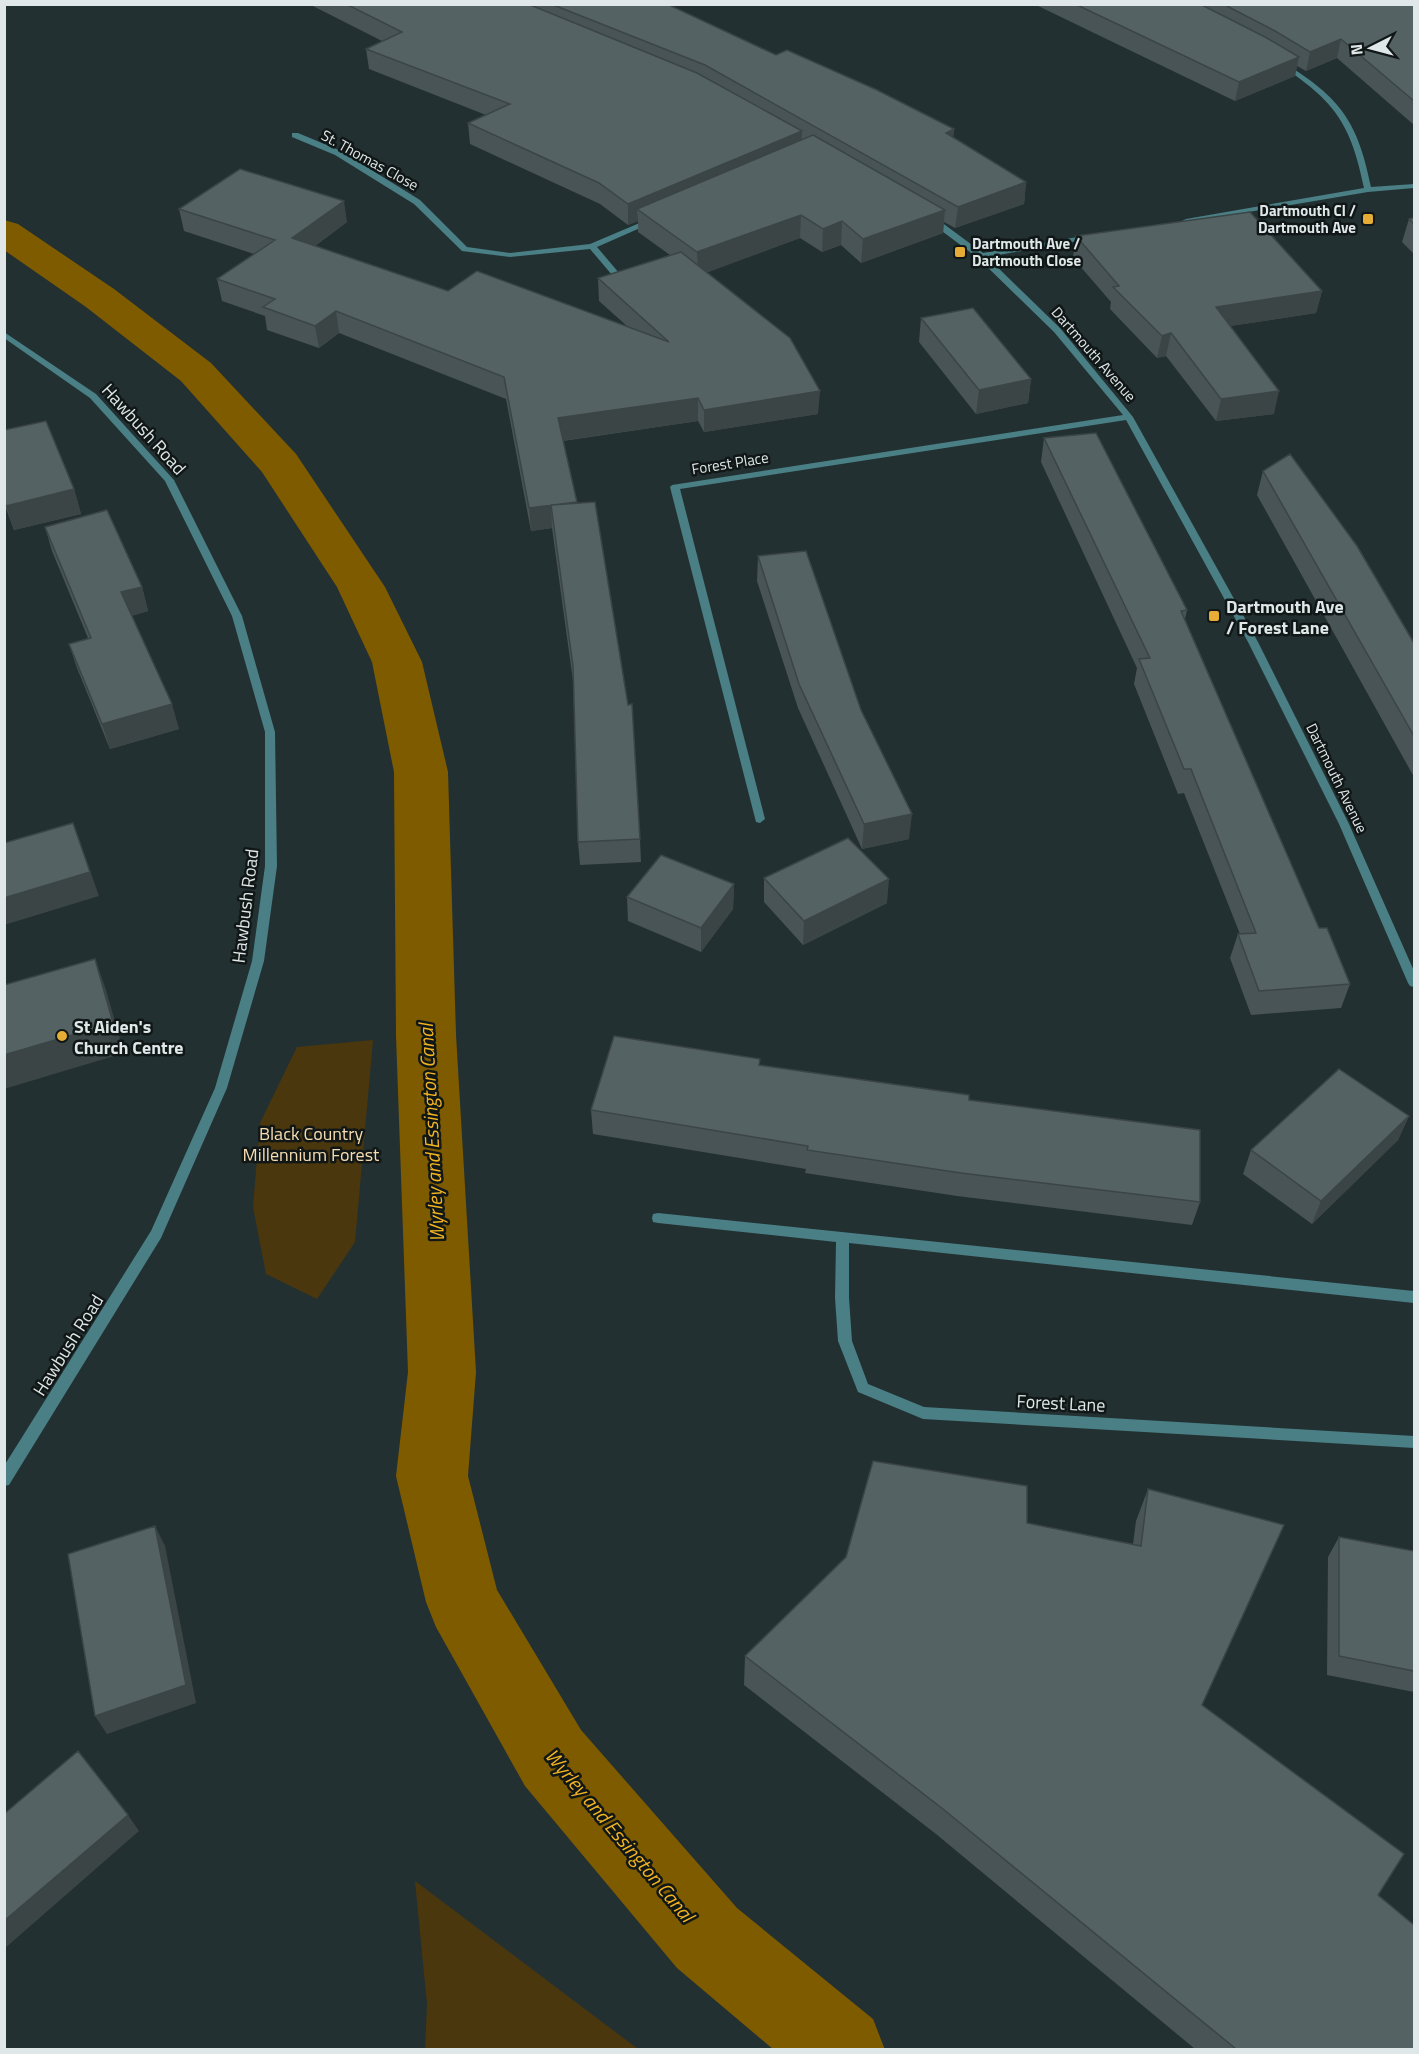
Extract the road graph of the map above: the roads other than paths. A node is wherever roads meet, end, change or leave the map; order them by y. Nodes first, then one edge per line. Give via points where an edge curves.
1 (1275, 60) edge
2 (295, 135) dead end
3 (1414, 186) edge
4 (1368, 190) junction
5 (923, 214) edge
6 (666, 215) edge
7 (1180, 222) edge
8 (1098, 236) edge
9 (592, 246) junction
10 (981, 256) junction
11 (621, 280) edge
12 (4, 334) edge
13 (1129, 417) junction
14 (760, 819) dead end
15 (1414, 982) edge
16 (657, 1218) dead end
17 (843, 1238) junction
18 (1414, 1297) edge
19 (1414, 1442) edge
20 (4, 1480) edge

1 - 4 street via 1314,83 1345,116 1362,157
2 - 9 street, St. Thomas Close via 338,153 417,202 465,249 510,255
3 - 4 street
4 - 7 street
5 - 10 street, Dartmouth Avenue
6 - 9 street, St. Thomas Close
8 - 10 street
9 - 11 street
10 - 13 street, Dartmouth Avenue via 1057,330
12 - 20 street, Hawbush Road via 93,396 169,480 237,616 270,732 271,866 258,961 216,1099 156,1234
13 - 14 street, Forest Place via 675,487
13 - 15 street, Dartmouth Avenue via 1253,642 1344,824
16 - 17 street
17 - 18 street
17 - 19 street, Forest Lane via 845,1341 863,1388 923,1413

